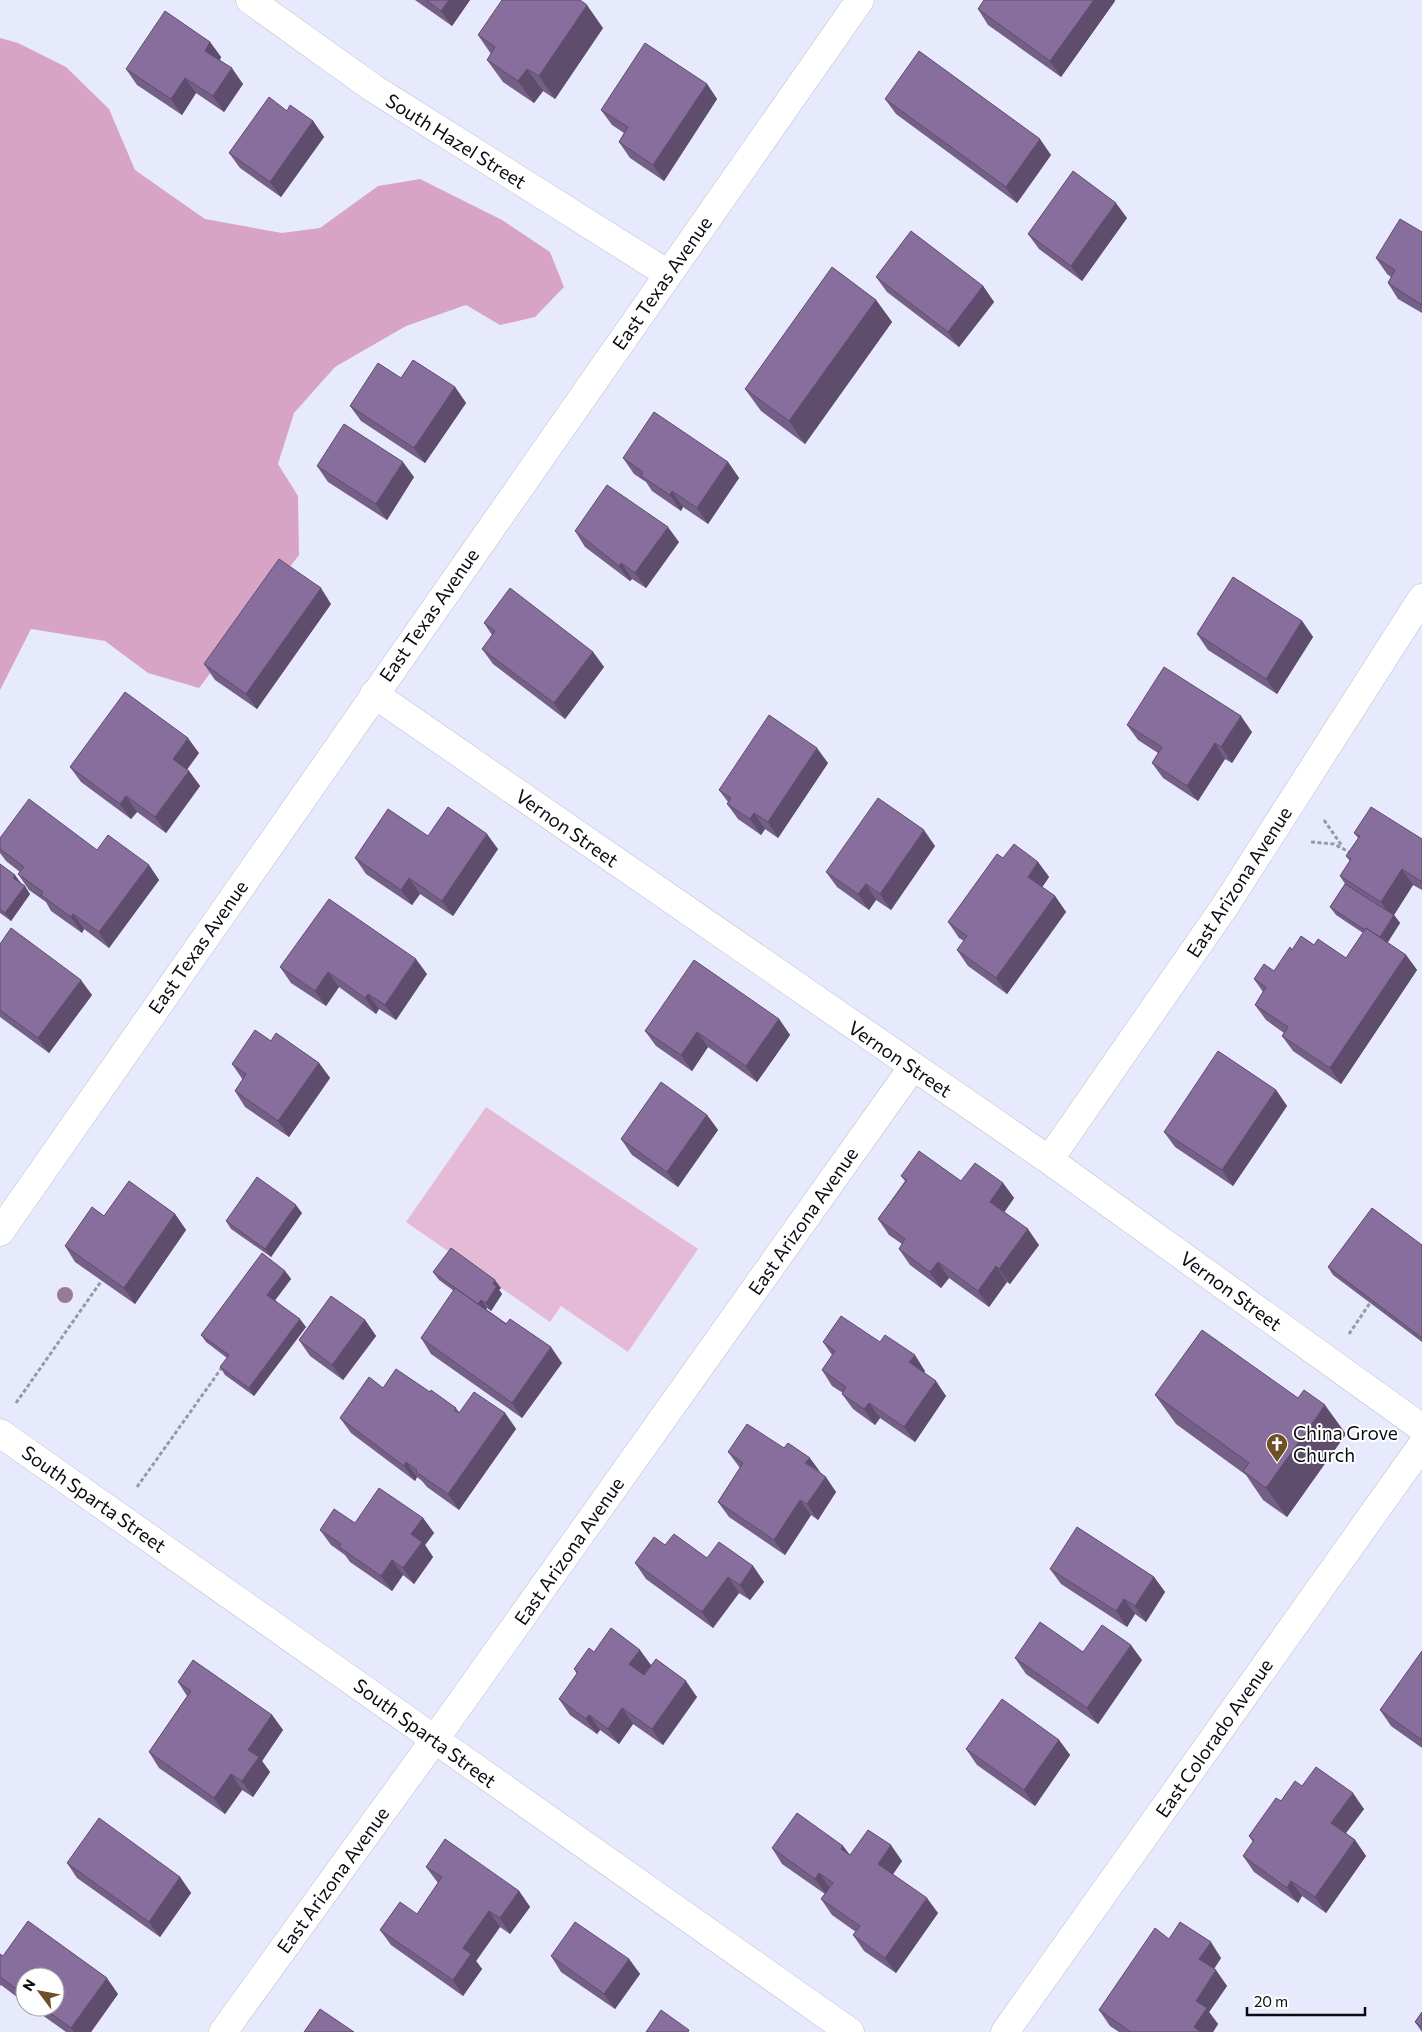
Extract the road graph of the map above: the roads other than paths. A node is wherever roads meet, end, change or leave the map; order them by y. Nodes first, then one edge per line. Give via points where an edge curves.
1 (250, 0) edge
2 (860, 0) edge
3 (668, 274) junction
4 (1422, 598) edge
5 (374, 694) junction
6 (912, 1068) junction
7 (1049, 1160) junction
8 (0, 1232) edge
9 (1422, 1428) edge
10 (0, 1433) edge
11 (1422, 1445) edge
12 (435, 1739) junction
13 (223, 2032) edge
14 (850, 2032) edge
15 (1006, 2032) edge

1 - 3 street, South Hazel Street via 373,88
2 - 3 street, East Texas Avenue
3 - 5 street, East Texas Avenue
4 - 7 street, East Arizona Avenue via 1225,906
5 - 6 street, Vernon Street
5 - 8 street, East Texas Avenue
6 - 7 street, Vernon Street
6 - 12 street, East Arizona Avenue
7 - 9 street, Vernon Street
10 - 12 street, South Sparta Street
11 - 15 street, East Colorado Avenue
12 - 13 street, East Arizona Avenue
12 - 14 street, South Sparta Street

